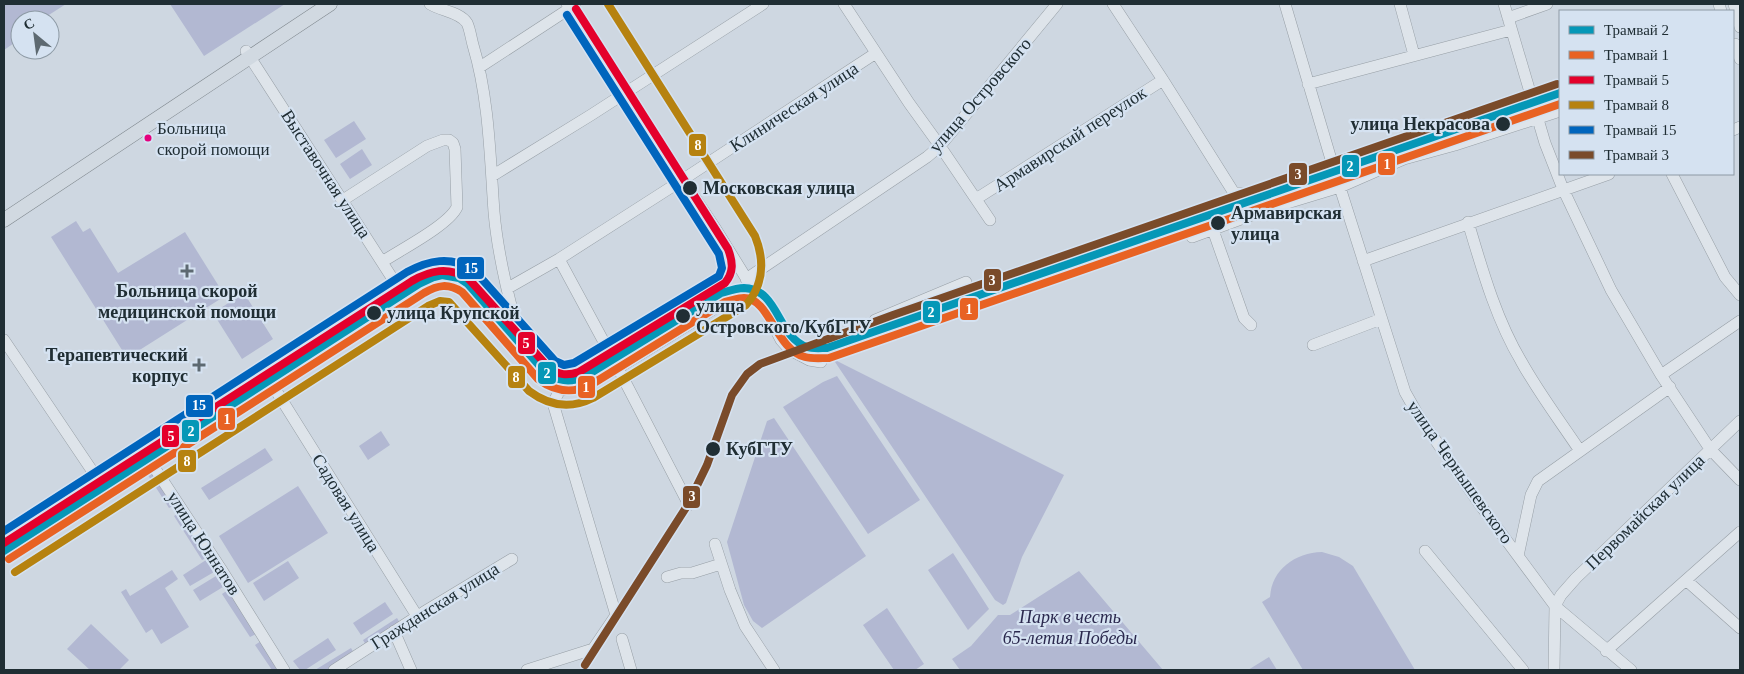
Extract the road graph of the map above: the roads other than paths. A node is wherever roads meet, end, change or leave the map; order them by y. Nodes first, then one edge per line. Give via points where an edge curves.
1 (318, 4) edge
2 (330, 4) edge
3 (430, 4) edge
4 (764, 4) edge
5 (844, 4) edge
6 (1057, 4) edge
7 (1113, 4) edge
8 (1285, 4) edge
9 (1400, 4) edge
10 (1504, 4) edge
11 (1548, 4) edge
12 (1734, 4) edge
13 (571, 5) edge
14 (1508, 18) junction
15 (1740, 27) edge
16 (1511, 30) junction
17 (1736, 44) edge
18 (876, 53) junction
19 (248, 54) junction
20 (1414, 55) junction
21 (1740, 59) edge
22 (480, 67) junction
23 (1163, 80) junction
24 (1308, 84) junction
25 (1559, 87) edge
26 (626, 93) junction
27 (1532, 97) junction
28 (1559, 111) edge
29 (1538, 119) junction
30 (940, 146) junction
31 (1333, 166) junction
32 (1606, 175) edge
33 (1673, 175) edge
34 (492, 176) junction
35 (683, 180) junction
36 (1340, 187) junction
37 (1563, 189) junction
38 (976, 199) junction
39 (343, 200) junction
40 (4, 212) edge
41 (4, 220) edge
42 (990, 220) dead end
43 (1468, 222) junction
44 (1213, 230) junction
45 (1192, 237) dead end
46 (559, 259) junction
47 (1362, 261) junction
48 (382, 262) junction
49 (749, 282) junction
50 (966, 282) dead end
51 (508, 288) junction
52 (1740, 295) edge
53 (405, 298) dead end
54 (514, 317) dead end
55 (1381, 319) junction
56 (876, 320) dead end
57 (1740, 321) edge
58 (1251, 325) dead end
59 (4, 340) edge
60 (1313, 345) dead end
61 (612, 357) dead end
62 (821, 362) dead end
63 (618, 368) junction
64 (1661, 375) junction
65 (1670, 387) junction
66 (275, 389) dead end
67 (1740, 422) edge
68 (1710, 449) junction
69 (1580, 450) junction
70 (1740, 480) edge
71 (689, 505) dead end
72 (1740, 532) edge
73 (715, 544) dead end
74 (1425, 551) dead end
75 (1518, 556) junction
76 (512, 559) dead end
77 (722, 564) junction
78 (667, 577) dead end
79 (1687, 581) junction
80 (1555, 606) junction
81 (417, 616) junction
82 (1740, 628) edge
83 (394, 631) junction
84 (622, 639) dead end
85 (1606, 651) junction
86 (284, 670) edge
87 (334, 670) edge
88 (411, 670) edge
89 (527, 670) edge
90 (631, 670) edge
91 (774, 670) edge
92 (1523, 670) edge
93 (1554, 670) edge
94 (1631, 670) edge

1 - 19 main road
2 - 19 main road
3 - 22 street via 460,16 467,23
4 - 26 street
5 - 18 street
6 - 30 street, улица Островского
7 - 23 street
8 - 24 street, улица Чернышевского
9 - 20 street
10 - 14 street
11 - 14 street
12 - 15 street
13 - 22 street
13 - 26 street
14 - 16 street
16 - 20 street
16 - 27 street
17 - 21 street
18 - 30 street
18 - 35 street, Клиническая улица
19 - 39 street, Выставочная улица
19 - 40 main road
19 - 41 main road
20 - 24 street
22 - 34 street
23 - 31 street via 1234,193 1248,193
23 - 38 street, Армавирский переулок
24 - 31 street, улица Чернышевского
25 - 27 street
26 - 34 street
26 - 35 street
27 - 29 street
27 - 31 street
28 - 29 street
29 - 36 street via 1404,159
29 - 37 street
30 - 38 street
30 - 49 street, улица Островского
31 - 36 street, улица Чернышевского
32 - 37 street
33 - 52 street via 1725,277
34 - 51 street via 502,272
35 - 46 street, Клиническая улица
35 - 49 street
36 - 44 street
36 - 47 street, улица Чернышевского
37 - 43 street
37 - 64 street via 1611,290
38 - 42 street
39 - 48 street, Выставочная улица
39 - 48 street via 427,146 443,140 453,143 457,207 454,214
43 - 47 street
43 - 69 street via 1486,281 1509,339
44 - 45 street
44 - 58 street via 1244,318
46 - 51 street, Клиническая улица
46 - 61 street
47 - 55 street, улица Чернышевского
48 - 53 street, Выставочная улица
49 - 62 street via 785,345 810,360
49 - 63 street, улица Островского
50 - 56 street
51 - 54 street
55 - 60 street
55 - 75 street, улица Чернышевского via 1405,392 1418,415
57 - 64 street
59 - 86 street, улица Юннатов via 99,481 139,456 148,458
63 - 71 street
63 - 89 street, улица Островского via 580,386 560,390 553,403 616,614 592,649
64 - 65 street
65 - 68 street
65 - 69 street
66 - 81 street, Садовая улица
67 - 68 street, Первомайская улица
68 - 70 street
68 - 80 street, Первомайская улица via 1576,578
69 - 75 street via 1538,481 1531,494
72 - 79 street
73 - 77 street
74 - 92 street
75 - 80 street, улица Чернышевского
76 - 81 street, Гражданская улица
77 - 78 street
77 - 91 street via 745,626
79 - 82 street
79 - 85 street
80 - 85 street, улица Чернышевского
80 - 93 street
81 - 83 street, Гражданская улица
83 - 87 street, Гражданская улица
83 - 88 street
84 - 90 street
85 - 94 street, улица Чернышевского

